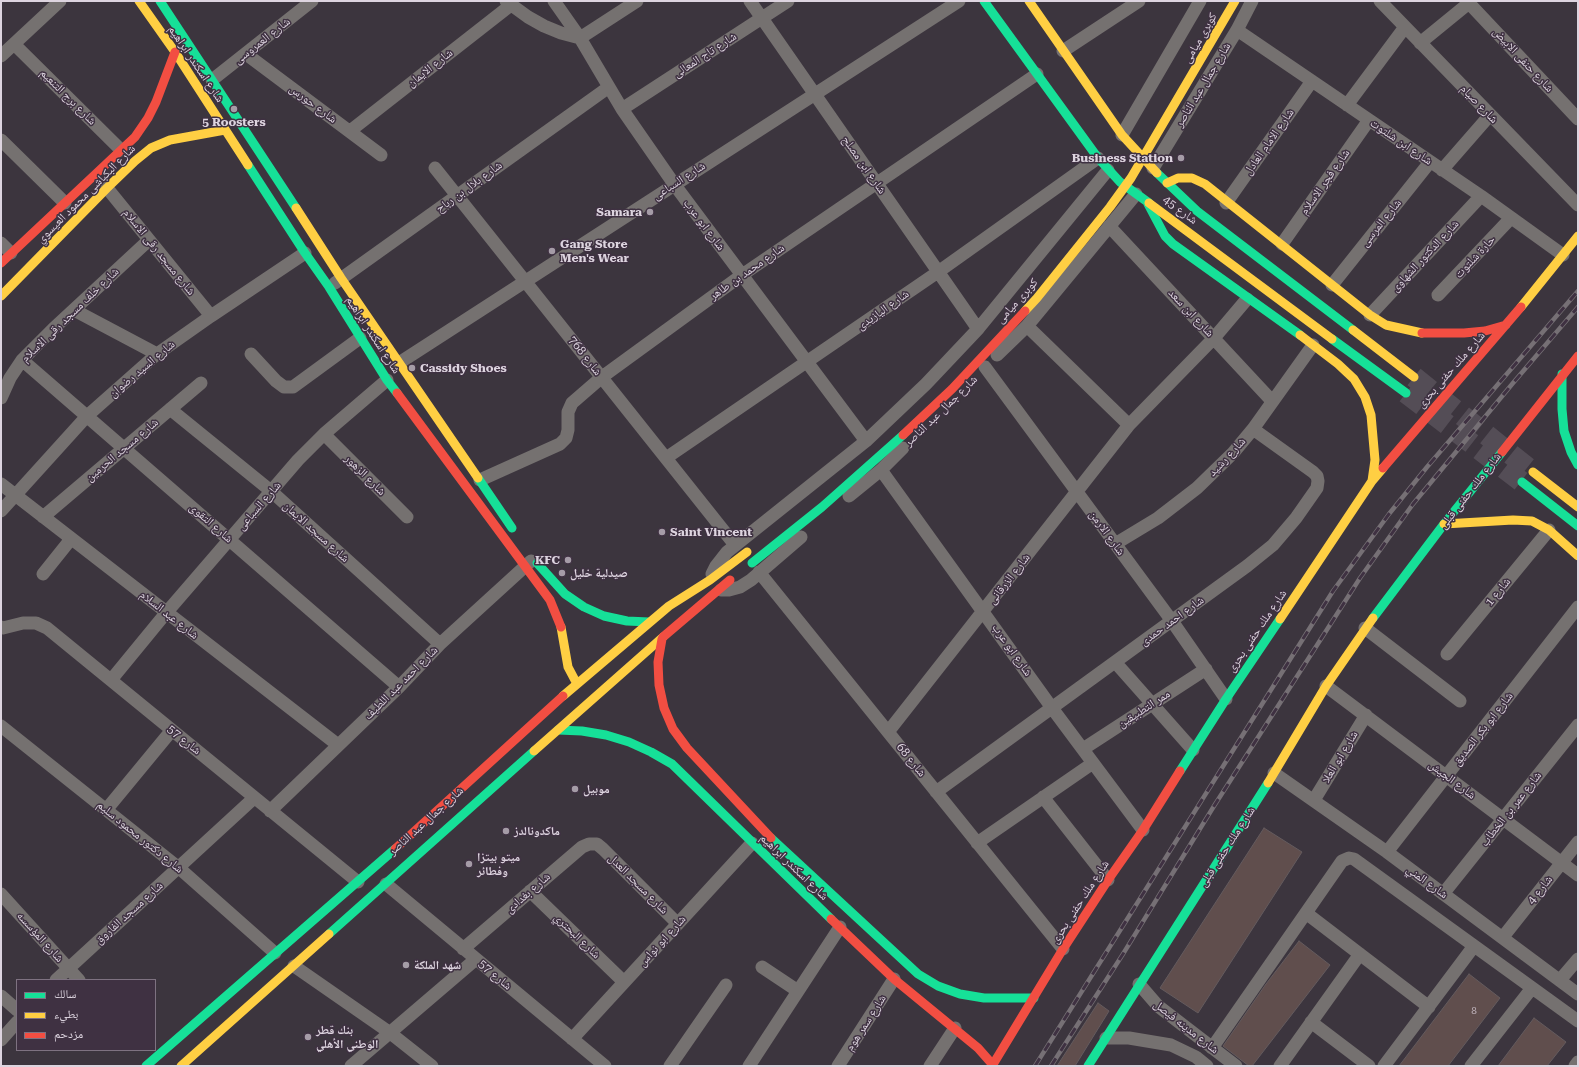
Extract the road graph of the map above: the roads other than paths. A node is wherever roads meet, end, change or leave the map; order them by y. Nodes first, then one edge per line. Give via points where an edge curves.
1 (60, 1) edge
2 (138, 1) edge
3 (160, 1) edge
4 (312, 1) edge
5 (554, 1) edge
6 (638, 1) edge
7 (750, 1) edge
8 (788, 1) edge
9 (959, 1) edge
10 (984, 1) edge
11 (1029, 1) edge
12 (1139, 1) edge
13 (1200, 1) edge
14 (1235, 1) edge
15 (1252, 1) edge
16 (1380, 1) edge
17 (1468, 2) edge
18 (509, 3) edge
19 (762, 18) junction
20 (1405, 27) junction
21 (1237, 30) junction
22 (580, 38) junction
23 (1420, 43) junction
24 (14, 44) junction
25 (1063, 51) junction
26 (175, 52) junction
27 (246, 54) junction
28 (1, 56) edge
29 (1037, 74) junction
30 (212, 80) junction
31 (1312, 81) junction
32 (609, 87) junction
33 (814, 94) junction
34 (1347, 105) junction
35 (622, 109) junction
36 (1490, 115) junction
37 (1578, 118) edge
38 (1369, 120) junction
39 (225, 130) junction
40 (350, 131) junction
41 (1122, 135) junction
42 (1141, 137) dead end
43 (1, 140) edge
44 (121, 150) junction
45 (381, 154) dead end
46 (1098, 158) junction
47 (1129, 158) dead end
48 (1430, 162) junction
49 (436, 168) dead end
50 (1153, 168) junction
51 (1108, 170) junction
52 (1121, 170) dead end
53 (1442, 170) junction
54 (1167, 183) junction
55 (674, 184) junction
56 (877, 184) junction
57 (108, 188) junction
58 (1109, 188) dead end
59 (1136, 194) junction
60 (458, 195) junction
61 (1481, 196) junction
62 (1147, 202) junction
63 (65, 203) junction
64 (1226, 203) junction
65 (1578, 206) edge
66 (1511, 218) junction
67 (1109, 226) junction
68 (1578, 236) edge
69 (149, 240) junction
70 (1, 243) edge
71 (1282, 244) junction
72 (11, 253) junction
73 (305, 253) junction
74 (1563, 255) junction
75 (1, 263) edge
76 (938, 272) junction
77 (742, 275) junction
78 (342, 278) junction
79 (525, 281) junction
80 (1332, 285) junction
81 (329, 287) junction
82 (1438, 295) dead end
83 (1, 296) edge
84 (1247, 299) junction
85 (74, 310) junction
86 (1370, 315) junction
87 (211, 316) junction
88 (1506, 325) junction
89 (1027, 326) junction
90 (978, 329) junction
91 (360, 338) junction
92 (1214, 338) junction
93 (1313, 345) junction
94 (157, 354) junction
95 (251, 354) dead end
96 (1578, 356) edge
97 (22, 360) junction
98 (807, 362) junction
99 (399, 363) junction
100 (985, 367) junction
101 (1562, 374) junction
102 (602, 377) junction
103 (1414, 377) tunnel mouth
104 (388, 380) junction
105 (201, 382) dead end
106 (935, 393) dead end
107 (1406, 394) tunnel mouth
108 (1, 398) edge
109 (1272, 401) junction
110 (170, 409) junction
111 (87, 416) junction
112 (1129, 425) junction
113 (1253, 429) junction
114 (324, 434) junction
115 (866, 441) junction
116 (124, 448) junction
117 (666, 458) junction
118 (856, 464) dead end
119 (1578, 465) edge
120 (881, 470) junction
121 (1533, 472) tunnel mouth
122 (480, 480) junction
123 (1372, 481) junction
124 (1522, 482) tunnel mouth
125 (1, 484) edge
126 (271, 492) junction
127 (1077, 492) junction
128 (15, 495) junction
129 (1578, 507) edge
130 (1, 511) edge
131 (43, 517) junction
132 (407, 517) dead end
133 (1444, 524) junction
134 (1578, 526) edge
135 (1549, 530) junction
136 (515, 533) dead end
137 (71, 539) junction
138 (230, 540) junction
139 (1115, 544) junction
140 (735, 545) junction
141 (751, 550) dead end
142 (1578, 556) edge
143 (529, 559) junction
144 (750, 569) junction
145 (43, 574) dead end
146 (710, 580) junction
147 (717, 591) junction
148 (1578, 607) edge
149 (983, 610) junction
150 (166, 613) junction
151 (1172, 621) junction
152 (649, 622) junction
153 (1365, 628) junction
154 (2, 629) edge
155 (662, 639) junction
156 (440, 644) junction
157 (1447, 654) dead end
158 (1115, 662) junction
159 (1206, 669) junction
160 (111, 680) junction
161 (577, 684) junction
162 (1326, 686) junction
163 (399, 687) junction
164 (1226, 699) junction
165 (1460, 701) dead end
166 (1152, 704) junction
167 (1052, 708) junction
168 (1366, 715) junction
169 (1578, 724) edge
170 (1, 726) edge
171 (172, 730) junction
172 (558, 730) junction
173 (888, 732) junction
174 (338, 745) junction
175 (1083, 749) junction
176 (1193, 750) junction
177 (1093, 762) junction
178 (1274, 773) junction
179 (1446, 776) junction
180 (936, 792) junction
181 (1043, 797) junction
182 (254, 798) junction
183 (1314, 800) junction
184 (106, 810) junction
185 (270, 811) junction
186 (1503, 819) junction
187 (1143, 830) junction
188 (1578, 842) edge
189 (752, 843) junction
190 (976, 843) junction
191 (597, 844) joint
192 (1387, 852) junction
193 (1562, 863) junction
194 (179, 868) junction
195 (1578, 875) edge
196 (1108, 880) junction
197 (358, 882) junction
198 (386, 884) junction
199 (530, 891) junction
200 (1, 894) edge
201 (1443, 894) junction
202 (1306, 913) junction
203 (678, 924) junction
204 (840, 927) junction
205 (1503, 937) junction
206 (1474, 946) junction
207 (463, 949) junction
208 (1064, 949) junction
209 (275, 953) junction
210 (1360, 954) junction
211 (476, 959) junction
212 (1578, 959) edge
213 (294, 966) junction
214 (762, 967) dead end
215 (67, 968) junction
216 (918, 974) junction
217 (57, 979) edge
218 (78, 979) edge
219 (894, 979) junction
220 (1560, 980) junction
221 (624, 982) junction
222 (1139, 984) junction
223 (726, 985) dead end
224 (1532, 988) junction
225 (798, 990) junction
226 (907, 990) junction
227 (1578, 994) edge
228 (1, 996) edge
229 (1034, 998) junction
230 (1429, 1007) junction
231 (16, 1009) edge
232 (1578, 1021) edge
233 (1311, 1022) junction
234 (16, 1023) edge
235 (955, 1028) junction
236 (389, 1032) junction
237 (1106, 1038) junction
238 (572, 1039) junction
239 (1, 1040) edge
240 (1212, 1048) junction
241 (149, 1058) edge
242 (1578, 1062) edge
243 (993, 1065) edge
244 (181, 1066) edge
245 (351, 1066) edge
246 (432, 1066) edge
247 (605, 1066) edge
248 (670, 1066) edge
249 (749, 1066) edge
250 (838, 1066) edge
251 (930, 1066) edge
252 (1088, 1066) edge
253 (1207, 1066) edge
254 (1236, 1066) edge
255 (1280, 1066) edge
256 (1369, 1066) edge
257 (1384, 1066) edge
258 (1471, 1066) edge
259 (1575, 1066) edge

1 - 24 street
2 - 26 street, شارع اسكندر ابراهيم
3 - 30 street, شارع اسكندر ابراهيم
4 - 27 street, شارع العمروسى
5 - 22 street, شارع ابو عرب
6 - 22 street
7 - 19 street, شارع ابن مصلح
8 - 19 street, شارع تاج المعالى
9 - 33 street, شارع السباعى
10 - 29 street, شارع 45
11 - 25 street, شارع 45
12 - 25 street
13 - 41 street
14 - 144 street, كوبرى ميامى, bridge via 1131,178 1037,298 919,421
15 - 21 street, شارع جمال عبد الناصر
16 - 20 street, شارع صيام
17 - 23 street
17 - 37 street, شارع حنفى الابيض
18 - 22 street via 544,26 561,34
18 - 40 street, شارع الايمان
19 - 33 street, شارع ابن مصلح
19 - 35 street, شارع تاج المعالى
20 - 23 street, شارع صيام
20 - 34 street
21 - 31 street, شارع ابن شلتوت
21 - 50 street, شارع جمال عبد الناصر
22 - 32 street, شارع ابو عرب
23 - 36 street, شارع صيام
24 - 28 street
24 - 44 street, شارع برج التنعيم
25 - 41 street, شارع 45
26 - 39 street, شارع اسكندر ابراهيم
26 - 44 street, شارع البكباشى محمود العيسوي via 148,118
27 - 30 street, شارع العمروسى
27 - 40 street, شارع حورس
29 - 46 street, شارع 45
29 - 56 street, شارع محمد بن طاهر
30 - 78 street, شارع اسكندر ابراهيم
31 - 34 street, شارع ابن شلتوت
31 - 64 street, شارع الامام العادل
32 - 35 street, شارع ابو عرب
32 - 60 street, شارع بلال بن رباح
33 - 55 street, شارع السباعى
33 - 56 street, شارع ابن مصلح
34 - 38 street, شارع ابن شلتوت
35 - 55 street, شارع ابو عرب
36 - 53 street
36 - 65 street, شارع صيام
38 - 48 street, شارع ابن شلتوت
38 - 71 street, شارع فجر الاسلام
39 - 57 street, شارع البكباشى محمود العيسوي via 170,140 151,148
39 - 73 street, شارع اسكندر ابراهيم
40 - 45 street, شارع حورس
41 - 50 street, شارع 45
42 - 47 street
43 - 63 street
44 - 63 street, شارع البكباشى محمود العيسوي
46 - 51 street, شارع 45
46 - 76 street, شارع اليازيدى
48 - 53 street, شارع ابن شلتوت
48 - 80 street, شارع المرسى
49 - 60 street, شارع 768
50 - 54 street, شارع 45
51 - 59 street, شارع 45
51 - 90 street
52 - 58 street
53 - 61 street, شارع ابن شلتوت
54 - 64 street via 1178,178 1192,178 1205,184
54 - 103 street, شارع 45 via 1197,211
55 - 77 street, شارع ابو عرب
55 - 79 street, شارع السباعى
56 - 76 street, شارع ابن مصلح
56 - 77 street, شارع محمد بن طاهر
57 - 69 street, شارع مسجد رقى الاسلام
57 - 83 street, شارع البكباشى محمود العيسوي
59 - 62 street, شارع 45
59 - 67 street, شارع جمال عبد الناصر
60 - 78 street, شارع بلال بن رباح
60 - 79 street, شارع 768
61 - 66 street, شارع ابن شلتوت
61 - 86 street, شارع الدكتور الشهاوى
62 - 84 street via 1165,236 1173,244
62 - 107 street, شارع 45
63 - 72 street, شارع البكباشى محمود العيسوي
64 - 71 street
66 - 74 street, شارع ابن شلتوت
66 - 82 street, حارة شلتوت
67 - 89 street, شارع جمال عبد الناصر
67 - 92 street, شارع ابن سعد
68 - 74 street, شارع ملك حفنى بحرى
69 - 85 street, شارع خلف مسجد رقى الاسلام
69 - 87 street, شارع مسجد رقى الاسلام
70 - 72 street
71 - 80 street
72 - 75 street, شارع البكباشى محمود العيسوي
73 - 81 street, شارع اسكندر ابراهيم
73 - 87 street, شارع السيد رضوان
74 - 88 street, شارع ملك حفنى بحرى
76 - 90 street, شارع ابن مصلح
76 - 98 street, شارع اليازيدى
77 - 98 street, شارع ابو عرب
77 - 102 street, شارع محمد بن طاهر
78 - 81 street, شارع بلال بن رباح
78 - 99 street, شارع اسكندر ابراهيم
79 - 99 street, شارع السباعى
79 - 102 street, شارع 768
80 - 86 street
81 - 91 street, شارع اسكندر ابراهيم
84 - 92 street, شارع الزرقانى
84 - 93 street
85 - 94 street
85 - 97 street, شارع خلف مسجد رقى الاسلام
86 - 88 street via 1386,325 1420,333 1464,334
87 - 94 street, شارع السيد رضوان
88 - 123 street, شارع ملك حفنى بحرى
89 - 100 street, شارع جمال عبد الناصر
89 - 112 street
90 - 115 street via 926,384
91 - 95 street via 294,387 284,387 276,381
91 - 104 street, شارع اسكندر ابراهيم
92 - 109 street, شارع ابن سعد
92 - 112 street, شارع الزرقانى
93 - 109 street, شارع رشيد
93 - 123 street via 1354,379 1365,397 1371,415 1374,439
94 - 111 street, شارع السيد رضوان
96 - 101 street, شارع ملك حفنى قبلى
97 - 108 street, شارع خلف مسجد رقى الاسلام
97 - 111 street, شارع التقوى
98 - 115 street, شارع ابو عرب
98 - 117 street, شارع اليازيدى
99 - 122 street, شارع اسكندر ابراهيم
100 - 120 street, شارع جمال عبد الناصر
100 - 127 street, شارع الارمن
101 - 119 street via 1564,431
101 - 133 street, شارع ملك حفنى قبلى
102 - 117 street, شارع 768
102 - 122 street, شارع محمد بن طاهر via 572,403 568,412 566,438 560,444
104 - 114 street, شارع السباعى
104 - 143 street, شارع اسكندر ابراهيم
105 - 110 street, شارع مسجد الحرمين
106 - 118 street
109 - 113 street, شارع رشيد
110 - 116 street, شارع مسجد الحرمين
110 - 126 street, شارع مسجد الايمان
111 - 116 street, شارع التقوى
111 - 128 street, شارع السيد رضوان
112 - 127 street, شارع الزرقانى
113 - 139 street, شارع رشيد via 1234,453 1197,488 1158,518
113 - 151 street, شارع احمد حمدى via 1313,472 1317,476 1317,488 1273,545
114 - 126 street, شارع السباعى
114 - 132 street, شارع الزهور
115 - 140 street
116 - 131 street, شارع مسجد الحرمين
116 - 138 street, شارع التقوى
117 - 140 street, شارع 768
120 - 144 street, شارع جمال عبد الناصر
120 - 149 street, شارع ابو عرب
121 - 129 street
122 - 136 street, شارع اسكندر ابراهيم
123 - 164 street, شارع ملك حفنى بحرى
124 - 134 street
125 - 128 street, شارع عبد السلام
126 - 138 street, شارع السباعى
126 - 156 street, شارع مسجد الايمان
127 - 139 street, شارع الارمن
127 - 149 street, شارع الزرقانى
128 - 130 street, شارع السيد رضوان
128 - 131 street, شارع عبد السلام
131 - 137 street, شارع عبد السلام
133 - 135 street via 1519,520 1532,521
133 - 153 street, شارع ملك حفنى قبلى
135 - 142 street
135 - 157 street, شارع 1
137 - 145 street
137 - 150 street, شارع عبد السلام
138 - 150 street, شارع السباعى
138 - 163 street, شارع التقوى
139 - 151 street, شارع الارمن
140 - 146 street via 721,559
141 - 146 street, شارع جمال عبد الناصر
143 - 152 street, شارع اسكندر ابراهيم via 565,594 584,607 627,621
143 - 156 street, شارع احمد عبد اللطيف
143 - 161 street, شارع اسكندر ابراهيم via 556,611 564,636 568,667
144 - 147 street, شارع جمال عبد الناصر
144 - 147 street, شارع جمال عبد الناصر via 751,580 740,587
144 - 173 street, شارع 68
146 - 152 street, شارع جمال عبد الناصر
147 - 155 street, شارع جمال عبد الناصر
148 - 179 street, شارع ابو بكر الصديق
149 - 167 street, شارع ابو عرب
149 - 173 street, شارع الزرقانى
150 - 160 street, شارع السباعى
150 - 174 street, شارع عبد السلام
151 - 158 street, شارع احمد حمدى
151 - 159 street, شارع الارمن
152 - 161 street, شارع جمال عبد الناصر
153 - 162 street, شارع ملك حفنى قبلى
153 - 165 street
154 - 160 street, شارع 57 via 24,623 47,628
155 - 172 street, شارع جمال عبد الناصر
155 - 216 street, شارع اسكندر ابراهيم via 658,662 664,708 673,729 686,748 768,835
156 - 163 street, شارع احمد عبد اللطيف
158 - 166 street
158 - 167 street, شارع احمد حمدى
159 - 164 street, شارع الارمن
159 - 166 street, ممر التطبيقين
160 - 171 street, شارع 57
161 - 197 street, شارع جمال عبد الناصر
162 - 168 street, شارع الجيش
162 - 178 street, شارع ملك حفنى قبلى
163 - 174 street, شارع احمد عبد اللطيف
164 - 176 street, شارع ملك حفنى بحرى
166 - 175 street, ممر التطبيقين
166 - 176 street
167 - 175 street, شارع ابو عرب
167 - 180 street, شارع احمد حمدى
168 - 179 street, شارع الجيش
168 - 183 street, شارع ابو العلا
169 - 186 street, شارع عمر بن الخطاب
170 - 184 street, شارع دكتور محمود سليم
171 - 182 street, شارع 57
171 - 184 street
172 - 189 street, شارع اسكندر ابراهيم via 582,731 612,737 652,752 672,764
172 - 198 street, شارع جمال عبد الناصر
173 - 180 street, شارع 68
174 - 185 street, شارع احمد عبد اللطيف
175 - 177 street, شارع ابو عرب
176 - 187 street, شارع ملك حفنى بحرى
177 - 181 street
177 - 187 street, شارع ابو عرب
178 - 183 street, شارع المني
178 - 222 street, شارع ملك حفنى قبلى
179 - 186 street, شارع الجيش
179 - 192 street, شارع ابو بكر الصديق
180 - 190 street, شارع 68
181 - 190 street
181 - 196 street
182 - 185 street, شارع 57
182 - 194 street, شارع مسجد الفاروق
183 - 192 street, شارع المني
184 - 194 street, شارع دكتور محمود سليم
185 - 197 street, شارع 57
186 - 193 street, شارع الجيش
186 - 201 street, شارع عمر بن الخطاب
187 - 196 street, شارع ملك حفنى بحرى
188 - 193 street, شارع 4
189 - 203 street, شارع ابو نواس
189 - 204 street, شارع اسكندر ابراهيم
190 - 208 street, شارع 68
191 - 199 street, شارع بغدادى via 582,847
191 - 203 street, شارع مسجد العدل
192 - 201 street, شارع المني
193 - 195 street, شارع الجيش
193 - 205 street, شارع 4
194 - 209 street, شارع دكتور محمود سليم
194 - 215 street, شارع مسجد الفاروق
196 - 208 street, شارع ملك حفنى بحرى
197 - 209 street, شارع جمال عبد الناصر
198 - 207 street, شارع 57
198 - 213 street, شارع جمال عبد الناصر
199 - 207 street, شارع بغدادى
199 - 221 street, شارع البحتري
200 - 215 street, شارع المؤسسه
201 - 205 street, شارع المني
202 - 206 street via 1342,861 1349,858 1354,859
202 - 210 street
202 - 240 street
203 - 221 street, شارع ابو نواس
204 - 219 street, شارع اسكندر ابراهيم
204 - 225 street
205 - 220 street, شارع المني
206 - 224 street
206 - 230 street
207 - 211 street, شارع 57
208 - 229 street, شارع ملك حفنى بحرى
209 - 241 street, شارع جمال عبد الناصر
210 - 230 street
210 - 233 street
211 - 236 street
211 - 238 street, شارع 57
212 - 220 street
213 - 236 street
213 - 244 street, شارع جمال عبد الناصر
214 - 225 street
215 - 217 street, شارع مسجد الفاروق
215 - 218 street, شارع المؤسسه
216 - 226 street
216 - 229 street, شارع اسكندر ابراهيم via 938,986 960,994 984,998
219 - 226 street, شارع اسكندر ابراهيم
219 - 250 street, شارع سمر هوم
220 - 227 street, شارع المني
221 - 238 street, شارع ابو نواس
222 - 237 street, شارع ملك حفنى قبلى
222 - 240 street, شارع مدينه فيصل via 1158,1006
223 - 248 street
224 - 232 street
224 - 258 street
225 - 249 street
226 - 235 street, شارع اسكندر ابراهيم
228 - 231 street
229 - 243 street, شارع ملك حفنى بحرى
230 - 257 street
233 - 255 street
233 - 256 street
234 - 239 street
235 - 243 street, شارع اسكندر ابراهيم
235 - 251 street
236 - 245 street
236 - 246 street
237 - 252 street, شارع ملك حفنى قبلى
237 - 253 street, شارع مدينه فيصل via 1129,1038 1171,1045 1182,1049
238 - 247 street, شارع 57
240 - 254 street, شارع مدينه فيصل
242 - 259 street

